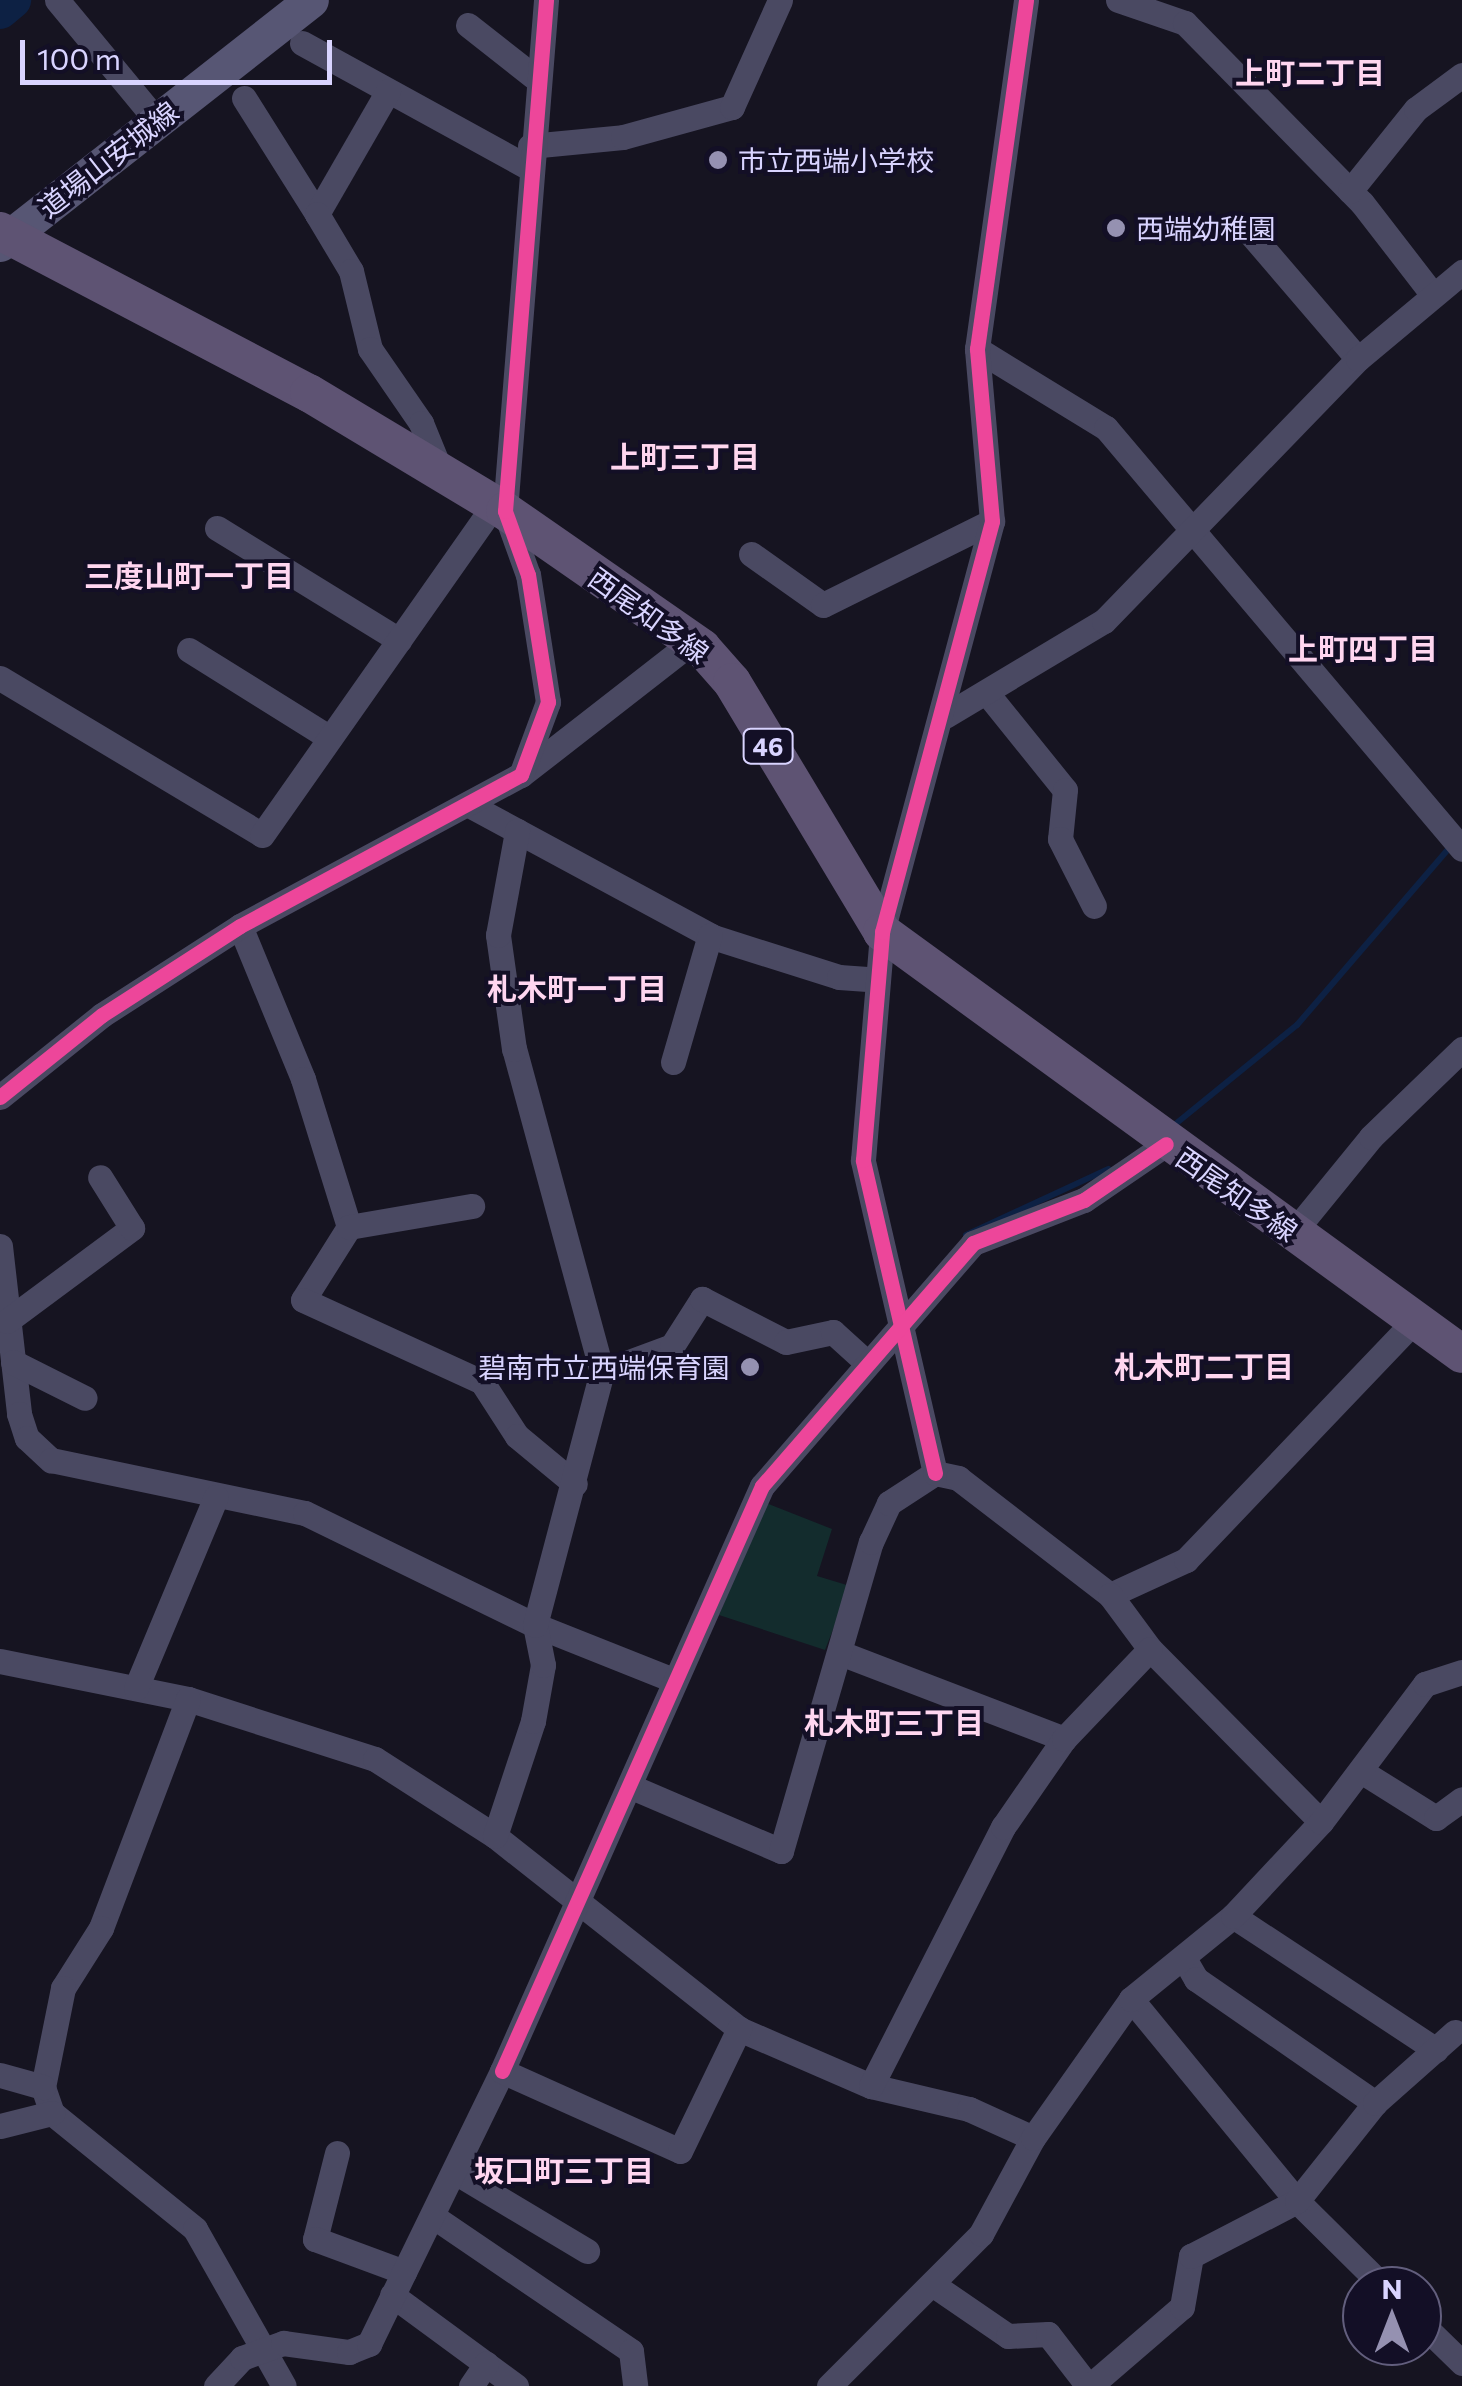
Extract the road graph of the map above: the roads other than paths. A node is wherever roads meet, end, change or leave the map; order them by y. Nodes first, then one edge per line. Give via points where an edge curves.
1 (57, 0) edge
2 (311, 0) edge
3 (546, 0) edge
4 (780, 0) edge
5 (1026, 0) edge
6 (1118, 0) edge
7 (468, 24) dead end
8 (302, 43) dead end
9 (1462, 75) edge
10 (534, 78) junction
11 (388, 91) junction
12 (244, 98) dead end
13 (158, 122) junction
14 (529, 157) junction
15 (1350, 191) junction
16 (317, 214) junction
17 (1244, 226) dead end
18 (3, 237) edge
19 (1462, 272) edge
20 (1433, 295) junction
21 (977, 349) junction
22 (1358, 359) junction
23 (442, 473) junction
24 (499, 508) junction
25 (992, 521) junction
26 (217, 528) dead end
27 (1188, 535) junction
28 (751, 554) dead end
29 (399, 640) junction
30 (692, 642) junction
31 (190, 650) dead end
32 (0, 678) edge
33 (990, 696) junction
34 (945, 716) junction
35 (330, 738) junction
36 (521, 775) junction
37 (472, 806) junction
38 (517, 831) junction
39 (1462, 848) edge
40 (1094, 906) dead end
41 (240, 926) junction
42 (882, 932) junction
43 (710, 936) junction
44 (878, 980) junction
45 (1462, 1049) edge
46 (673, 1062) dead end
47 (0, 1098) edge
48 (1166, 1144) junction
49 (100, 1177) dead end
50 (472, 1206) dead end
51 (349, 1228) junction
52 (1292, 1234) junction
53 (0, 1246) edge
54 (7, 1320) junction
55 (1415, 1320) junction
56 (895, 1328) junction
57 (1462, 1354) edge
58 (864, 1360) junction
59 (13, 1362) junction
60 (602, 1372) junction
61 (84, 1398) dead end
62 (0, 1424) edge
63 (27, 1438) junction
64 (935, 1473) junction
65 (575, 1484) junction
66 (216, 1497) junction
67 (1110, 1595) junction
68 (535, 1626) junction
69 (1150, 1650) junction
70 (843, 1654) junction
71 (0, 1661) edge
72 (1462, 1672) edge
73 (673, 1680) junction
74 (136, 1688) junction
75 (188, 1700) junction
76 (1064, 1739) junction
77 (1364, 1773) junction
78 (634, 1788) junction
79 (1462, 1798) edge
80 (1321, 1822) junction
81 (495, 1836) junction
82 (572, 1898) junction
83 (1233, 1916) junction
84 (1185, 1960) junction
85 (1132, 1999) junction
86 (739, 2029) junction
87 (502, 2072) junction
88 (0, 2075) edge
89 (872, 2086) junction
90 (43, 2088) junction
91 (1374, 2103) junction
92 (52, 2113) junction
93 (0, 2126) edge
94 (1033, 2138) junction
95 (336, 2154) dead end
96 (455, 2172) junction
97 (1297, 2201) junction
98 (434, 2217) junction
99 (587, 2252) dead end
100 (1363, 2266) edge
101 (404, 2272) junction
102 (932, 2284) junction
103 (392, 2295) junction
104 (1442, 2344) edge
105 (263, 2352) junction
106 (1462, 2363) edge
107 (486, 2364) junction
108 (216, 2386) edge
109 (284, 2386) edge
110 (471, 2386) edge
111 (516, 2386) edge
112 (636, 2386) edge
113 (829, 2386) edge
114 (1089, 2386) edge

1 - 13 street
2 - 13 main road, 道場山安城線
3 - 10 street
4 - 14 street via 732,107
5 - 21 street
6 - 15 street via 1185,22
7 - 10 street
8 - 11 street
9 - 15 street via 1416,110
10 - 14 street
11 - 14 street
11 - 16 street
12 - 16 street
13 - 18 main road, 道場山安城線
14 - 24 street
15 - 20 street
16 - 23 street via 351,272 370,348 421,423
17 - 22 street
18 - 23 main road, 西尾知多線 / 46
19 - 20 street
20 - 22 street
21 - 25 street
21 - 27 street via 1106,428
22 - 27 street
23 - 24 main road, 西尾知多線 / 46
24 - 29 street
24 - 30 main road, 西尾知多線 / 46
24 - 36 street via 528,575 548,702
25 - 28 street via 824,605
25 - 34 street
26 - 29 street
27 - 33 street via 1104,621
27 - 39 street
29 - 35 street
30 - 36 street
30 - 42 main road, 西尾知多線 / 46 via 732,682
31 - 35 street
32 - 35 street via 262,835
33 - 34 street
33 - 40 street via 1065,790 1060,840
34 - 42 street
36 - 37 street
37 - 38 street
37 - 41 street
38 - 43 street
38 - 60 street via 498,935 514,1049
41 - 47 street via 102,1015
41 - 51 street via 303,1079
42 - 44 street
42 - 48 main road, 西尾知多線 / 46
43 - 44 street via 839,978
43 - 46 street
44 - 56 street via 862,1160
45 - 52 street via 1371,1137
48 - 52 main road, 西尾知多線 / 46
48 - 56 street via 1084,1200 973,1243
49 - 54 street via 132,1228
50 - 51 street
51 - 65 street via 303,1300 482,1382 517,1436
52 - 55 main road, 西尾知多線 / 46
53 - 54 street
54 - 59 street
55 - 57 main road, 西尾知多線 / 46
55 - 67 street via 1186,1560
56 - 58 street
56 - 64 street
58 - 60 street via 833,1332 786,1342 702,1299 672,1346
58 - 73 street via 762,1486
59 - 61 street
59 - 63 street
60 - 65 street
62 - 63 street
63 - 66 street via 50,1460
64 - 67 street via 958,1478
64 - 70 street via 889,1503
65 - 68 street
66 - 68 street via 305,1514
66 - 74 street
67 - 69 street
68 - 73 street
68 - 81 street via 543,1666 533,1721
69 - 76 street
69 - 80 street
70 - 76 street
70 - 78 street via 781,1851
71 - 74 street
72 - 77 street via 1425,1684
73 - 78 street
74 - 75 street
75 - 81 street via 375,1758
75 - 90 street via 100,1928 63,1988
76 - 89 street via 1003,1827
77 - 79 street via 1436,1818
77 - 80 street
78 - 82 street
80 - 83 street
81 - 82 street
82 - 86 street
82 - 87 street
83 - 84 street
83 - 91 street via 1445,2041
84 - 85 street
84 - 91 street via 1196,1978
85 - 94 street
85 - 97 street
86 - 87 street via 680,2152
86 - 89 street
87 - 96 street
88 - 90 street
89 - 94 street via 970,2109
90 - 92 street
91 - 97 street
92 - 93 street
92 - 105 street via 195,2229
94 - 102 street via 981,2234
95 - 101 street via 315,2239
96 - 98 street
96 - 99 street
97 - 100 street
97 - 114 street via 1191,2256 1182,2307
98 - 101 street
98 - 112 street via 631,2351
101 - 103 street
102 - 113 street
102 - 114 street via 1008,2336 1048,2334
103 - 105 street via 362,2351 283,2343
103 - 107 street
104 - 106 street
105 - 108 street via 242,2358
105 - 109 street
107 - 110 street
107 - 111 street

